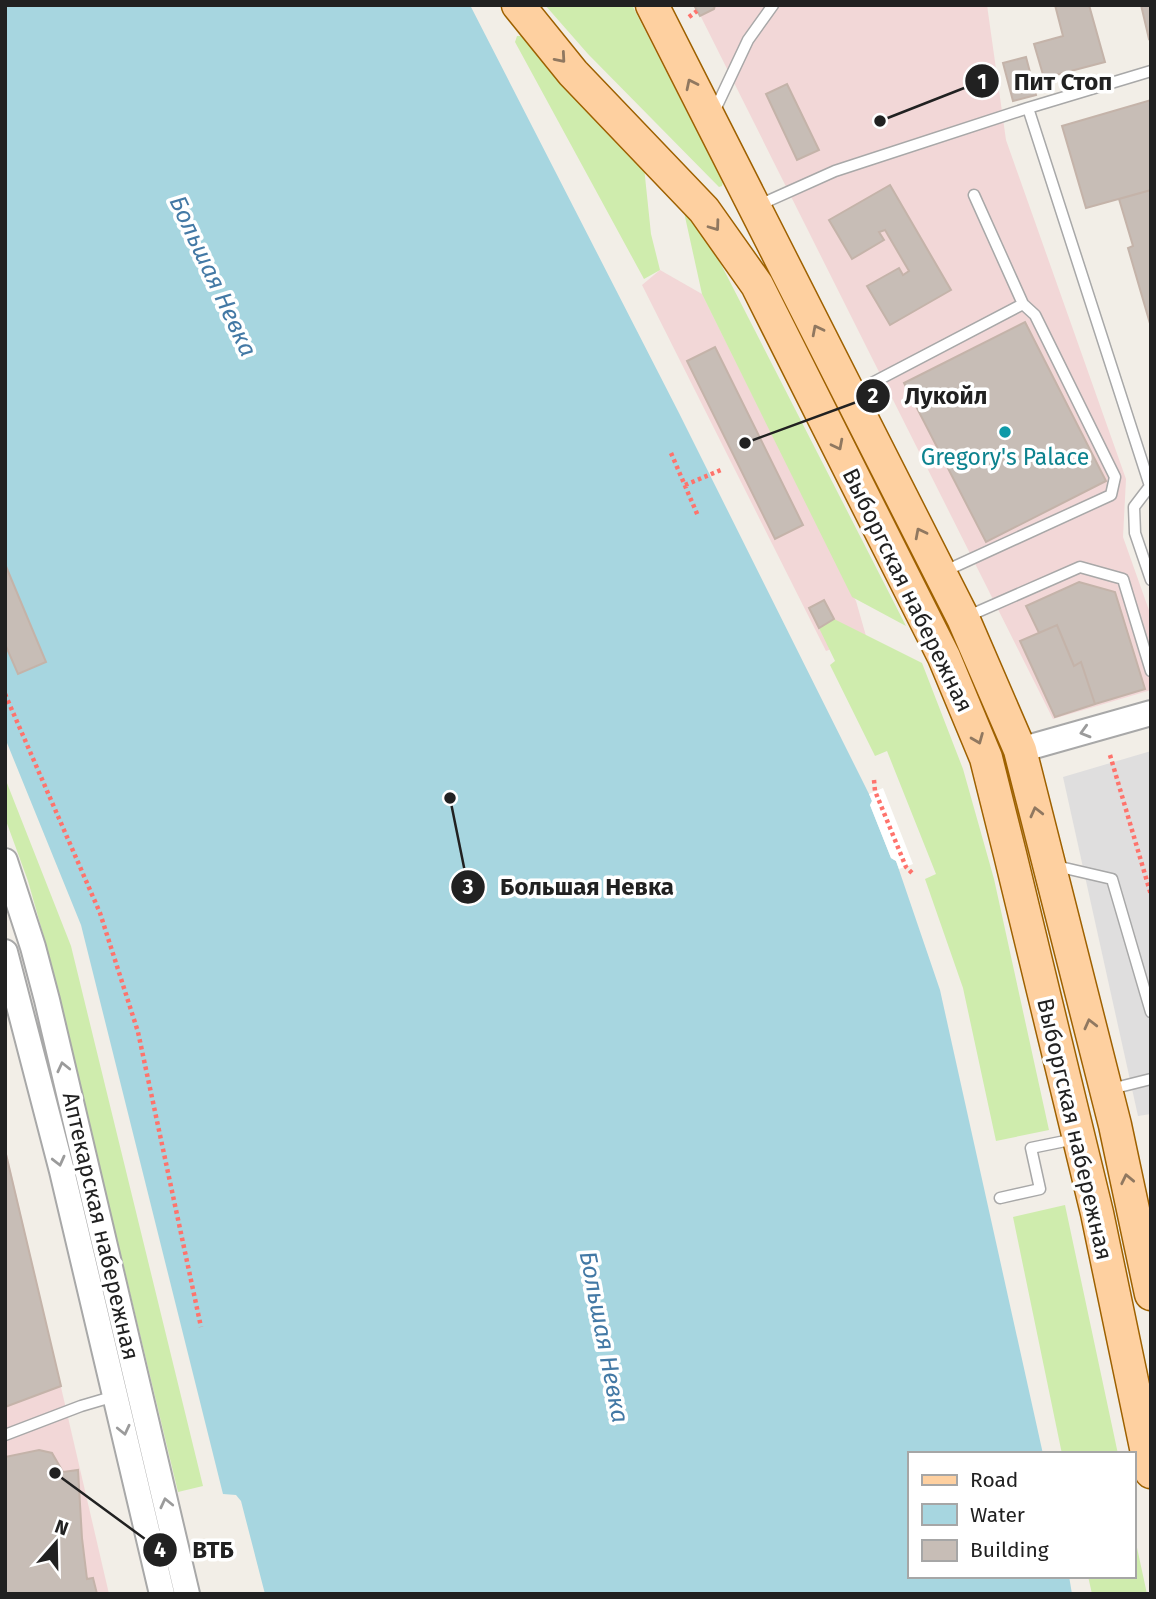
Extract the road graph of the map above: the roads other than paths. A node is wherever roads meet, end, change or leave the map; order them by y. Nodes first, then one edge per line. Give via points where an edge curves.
1 (519, 5) edge
2 (652, 5) edge
3 (773, 5) edge
4 (1151, 71) edge
5 (1028, 108) junction
6 (710, 122) junction
7 (974, 195) dead end
8 (755, 207) junction
9 (1024, 304) junction
10 (849, 394) junction
11 (1150, 486) edge
12 (940, 573) junction
13 (1151, 580) edge
14 (963, 618) junction
15 (1151, 671) edge
16 (1151, 713) edge
17 (1020, 750) junction
18 (5, 861) edge
19 (1049, 865) junction
20 (5, 952) edge
21 (1151, 1012) edge
22 (1151, 1079) edge
23 (1106, 1090) junction
24 (1079, 1138) junction
25 (1000, 1198) dead end
26 (1151, 1294) edge
27 (116, 1396) junction
28 (5, 1435) edge
29 (1151, 1472) edge
30 (162, 1594) edge
31 (187, 1594) edge

1 -> 24 main road, Выборгская набережная via 573,73 704,210 757,285 944,657 986,758
6 -> 2 main road, Выборгская набережная
3 - 6 lane via 748,40
4 - 5 lane
5 - 8 lane via 835,171
5 - 11 lane
6 - 8 main road, Выборгская набережная
7 - 9 lane
10 -> 8 main road, Выборгская набережная
9 - 10 lane
9 - 12 lane via 1035,315 1115,477 1111,495
12 -> 10 main road, Выборгская набережная
11 - 13 lane via 1134,507 1135,533
12 - 14 main road, Выборгская набережная
14 - 15 lane via 1080,567 1123,579
14 - 17 main road, Выборгская набережная
16 -> 17 street
19 -> 17 main road, Выборгская набережная
31 -> 18 street, Аптекарская набережная via 47,1000
19 - 21 lane via 1112,879
23 -> 19 main road, Выборгская набережная
20 -> 27 street, Аптекарская набережная
22 - 23 lane
26 -> 23 main road, Выборгская набережная via 1138,1214
24 - 25 lane via 1031,1148 1040,1189
24 - 29 main road, Выборгская набережная
27 - 28 lane
27 -> 30 street, Аптекарская набережная

